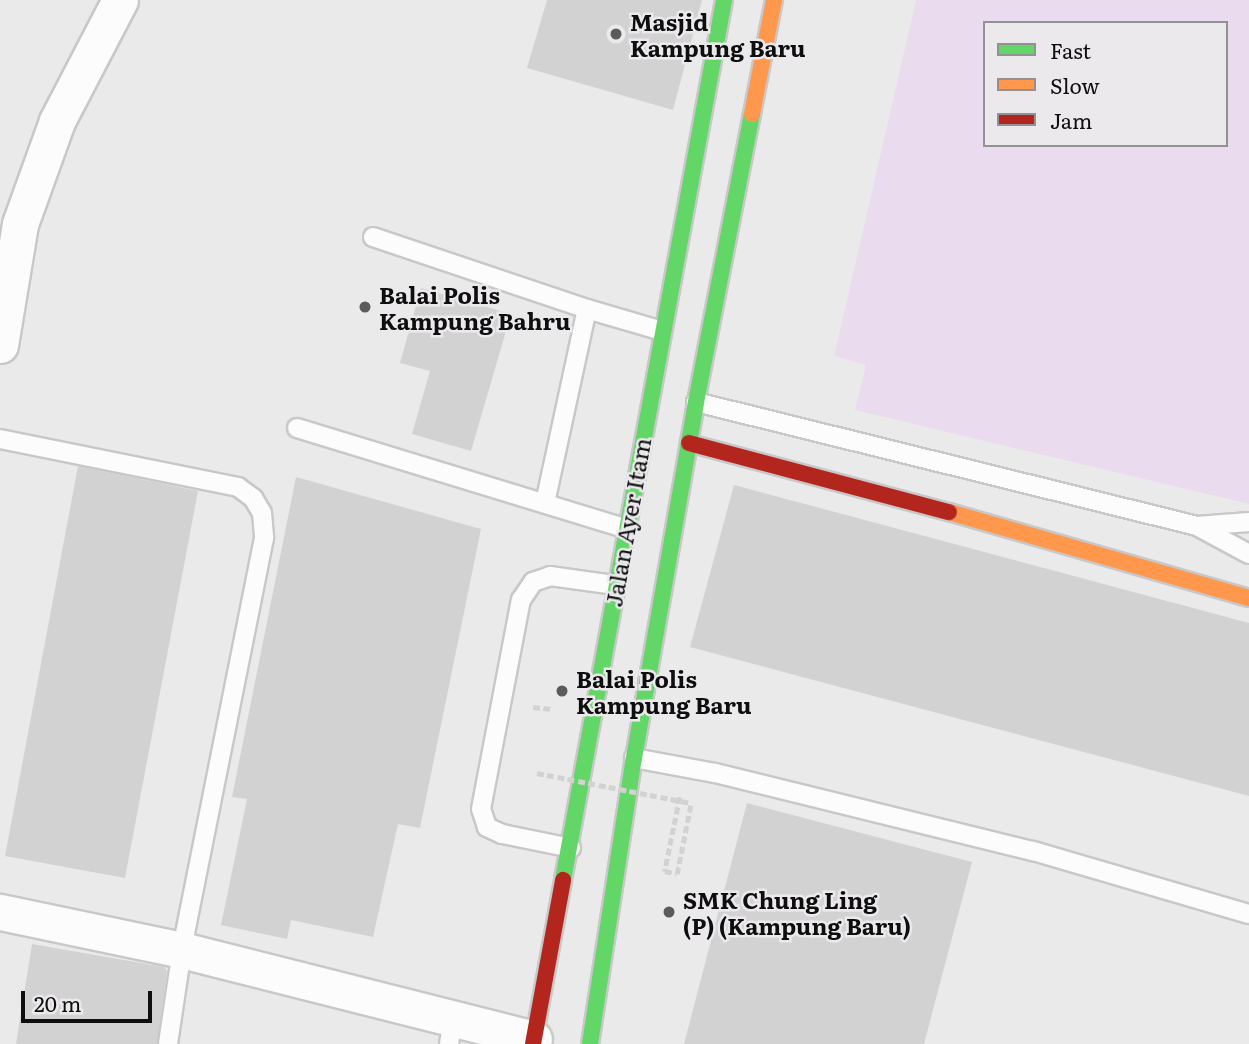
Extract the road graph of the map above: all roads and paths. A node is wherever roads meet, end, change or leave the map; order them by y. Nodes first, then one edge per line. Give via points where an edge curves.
1 (120, 0) edge
2 (723, 0) edge
3 (774, 0) edge
4 (373, 237) dead end
5 (587, 309) junction
6 (662, 331) junction
7 (0, 345) edge
8 (696, 402) junction
9 (297, 428) dead end
10 (0, 439) edge
11 (689, 443) junction
12 (545, 503) junction
13 (1249, 522) edge
14 (1197, 526) junction
15 (625, 528) junction
16 (1249, 554) edge
17 (615, 585) junction
18 (1249, 598) edge
19 (553, 697) dead end
20 (501, 702) junction
21 (634, 758) junction
22 (686, 767) junction
23 (537, 773) dead end
24 (571, 848) junction
25 (0, 912) edge
26 (1249, 914) edge
27 (182, 950) junction
28 (451, 1031) edge
29 (534, 1041) edge
30 (596, 1042) edge
31 (169, 1044) edge

1 - 7 street via 57,121 20,225
2 - 6 main road, Jalan Ayer Itam
3 - 8 main road, Jalan Ayer Itam
4 - 5 lane
5 - 6 lane
5 - 12 lane
6 - 15 main road, Jalan Ayer Itam
8 - 11 main road, Jalan Ayer Itam
8 - 14 lane
9 - 12 lane
10 - 27 lane via 239,487 262,513 264,538
11 - 18 main road via 1071,545
11 - 21 main road, Jalan Ayer Itam
12 - 15 lane
13 - 14 lane
14 - 16 lane
15 - 17 main road, Jalan Ayer Itam
17 - 20 lane via 550,576 533,582 520,600
17 - 24 main road, Jalan Ayer Itam
19 - 20 path via 551,710
20 - 24 lane via 481,809 487,827
21 - 22 lane
21 - 30 main road, Jalan Ayer Itam
22 - 23 path, bridge via 665,871 677,874 691,803
22 - 26 lane via 1033,851
24 - 29 main road, Jalan Ayer Itam
25 - 27 street
27 - 28 street
27 - 31 lane
28 - 29 street

